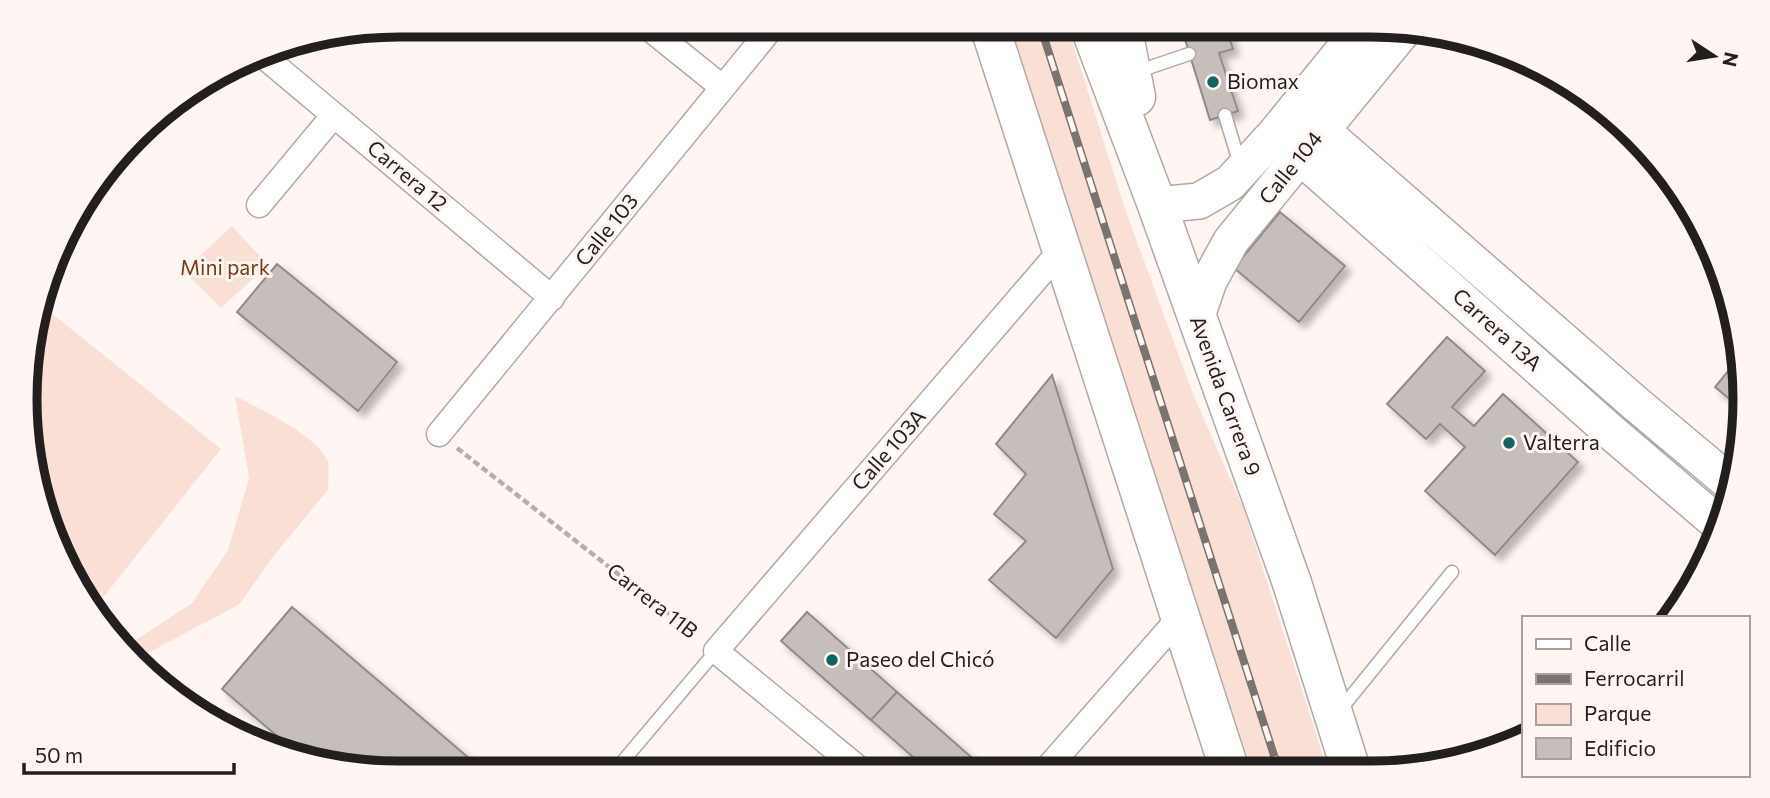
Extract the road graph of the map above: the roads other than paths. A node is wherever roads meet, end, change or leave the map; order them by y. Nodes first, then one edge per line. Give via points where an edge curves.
1 (661, 37) edge
2 (763, 37) edge
3 (993, 37) edge
4 (1094, 37) edge
5 (1124, 37) edge
6 (1356, 37) edge
7 (1396, 38) edge
8 (1189, 54) dead end
9 (269, 61) edge
10 (1131, 73) junction
11 (722, 87) junction
12 (334, 115) junction
13 (1225, 115) dead end
14 (1298, 132) junction
15 (1242, 172) junction
16 (259, 205) dead end
17 (1157, 205) junction
18 (1061, 250) junction
19 (552, 298) junction
20 (1197, 316) junction
21 (1635, 403) junction
22 (1611, 432) junction
23 (439, 434) road end
24 (1724, 478) edge
25 (1713, 519) edge
26 (1452, 572) dead end
27 (1181, 616) junction
28 (716, 651) junction
29 (1334, 717) junction
30 (623, 761) edge
31 (850, 761) edge
32 (1054, 761) edge
33 (1227, 761) edge
34 (1348, 761) edge

1 - 11 street
2 - 11 street, Calle 103
3 - 18 main road
4 - 17 main road, Avenida Carrera 9
5 - 10 main road
6 - 14 street, Calle 104
7 - 14 street, Calle 104
8 - 10 lane
9 - 12 street, Carrera 12
10 - 17 main road
11 - 19 street, Calle 103
12 - 16 street
12 - 19 street, Carrera 12
13 - 15 lane
14 - 15 street, Calle 104
14 - 20 street, Calle 104 via 1219,259
14 - 21 street, Carrera 13A
14 - 22 street, Carrera 13A
15 - 17 street, Calle 104 via 1199,201
17 - 20 main road, Avenida Carrera 9
18 - 27 main road
18 - 28 street, Calle 103A
19 - 23 street, Calle 103
20 - 29 main road, Avenida Carrera 9 via 1292,583
21 - 22 street
21 - 24 street, Carrera 13A
22 - 25 street, Carrera 13A
26 - 29 lane
27 - 32 street
27 - 33 main road
28 - 30 lane
28 - 31 street, Carrera 11B
29 - 34 main road, Avenida Carrera 9

